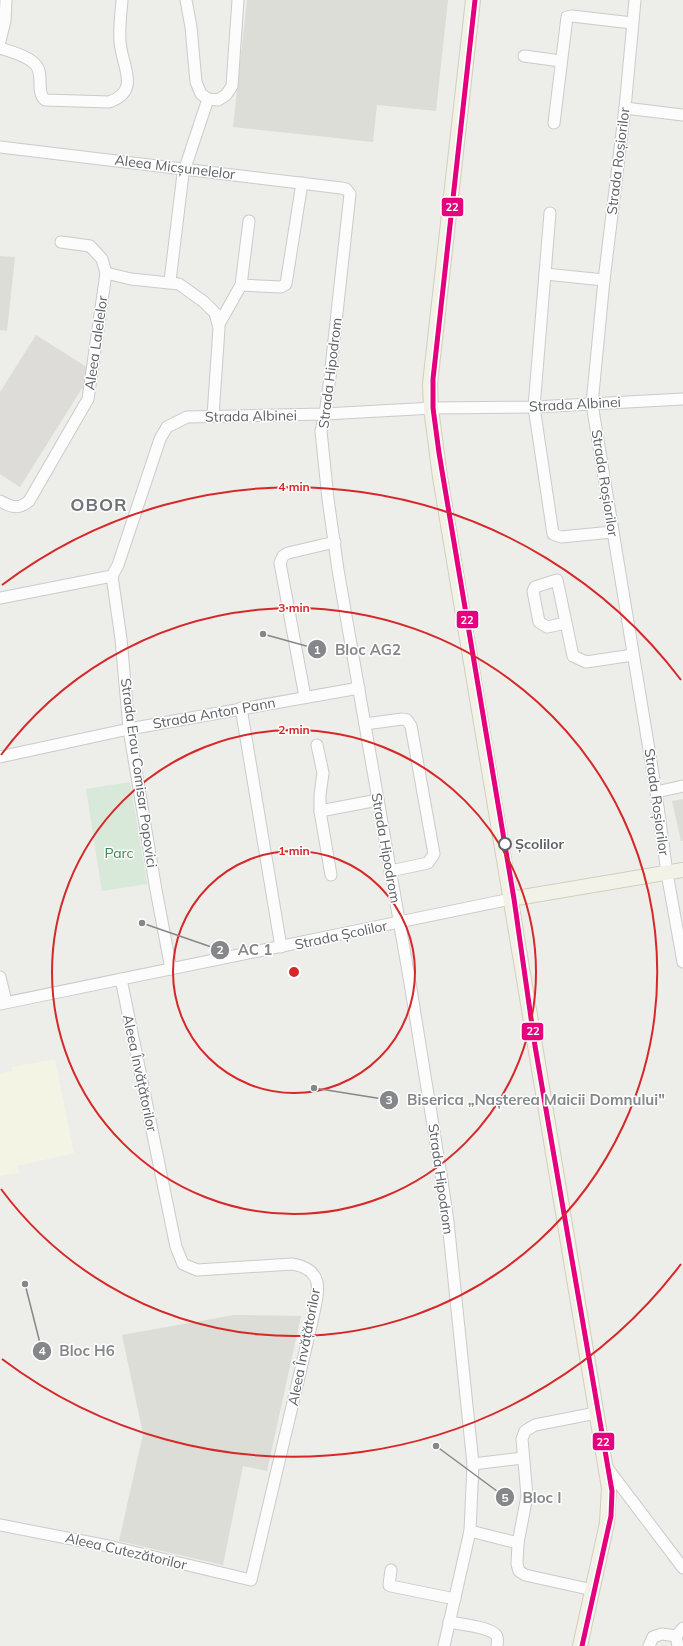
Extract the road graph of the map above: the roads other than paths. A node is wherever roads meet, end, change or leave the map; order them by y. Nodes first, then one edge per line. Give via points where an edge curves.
1 (6, 0) edge
2 (122, 0) edge
3 (186, 0) edge
4 (238, 0) edge
5 (473, 0) edge
6 (635, 0) edge
7 (632, 23) junction
8 (0, 41) edge
9 (0, 48) edge
10 (524, 56) dead end
11 (561, 61) junction
12 (208, 99) junction
13 (625, 108) junction
14 (683, 115) edge
15 (554, 123) dead end
16 (0, 147) edge
17 (185, 169) junction
18 (302, 183) junction
19 (348, 191) joint
20 (550, 213) dead end
21 (250, 221) dead end
22 (61, 242) dead end
23 (106, 273) junction
24 (544, 274) junction
25 (604, 280) junction
26 (170, 282) junction
27 (241, 285) junction
28 (219, 324) junction
29 (683, 399) edge
30 (592, 404) junction
31 (534, 407) junction
32 (431, 408) junction
33 (326, 414) junction
34 (213, 416) junction
35 (0, 501) edge
36 (612, 532) junction
37 (335, 542) junction
38 (112, 576) junction
39 (0, 598) edge
40 (566, 623) dead end
41 (633, 655) junction
42 (359, 688) junction
43 (305, 697) junction
44 (241, 708) junction
45 (365, 724) junction
46 (129, 728) junction
47 (317, 745) dead end
48 (0, 757) edge
49 (683, 786) edge
50 (656, 792) junction
51 (378, 800) junction
52 (320, 811) junction
53 (683, 870) edge
54 (390, 871) junction
55 (667, 873) junction
56 (331, 874) dead end
57 (511, 899) junction
58 (399, 923) junction
59 (682, 946) edge
60 (281, 947) junction
61 (683, 962) edge
62 (171, 969) junction
63 (0, 977) edge
64 (121, 979) junction
65 (3, 1003) edge
66 (596, 1413) junction
67 (523, 1458) junction
68 (474, 1464) junction
69 (605, 1465) junction
70 (0, 1524) edge
71 (470, 1531) junction
72 (518, 1543) junction
73 (683, 1568) edge
74 (391, 1570) dead end
75 (252, 1580) joint
76 (593, 1590) junction
77 (454, 1599) junction
78 (449, 1622) junction
79 (679, 1637) edge
80 (444, 1646) edge
81 (497, 1646) edge
82 (580, 1646) edge
83 (649, 1646) edge

1 - 8 street via 5,21
2 - 9 street via 120,41 127,80 126,92 118,99 109,102 45,100 41,93 40,73 36,65 29,59
3 - 12 street via 196,82 201,94
4 - 12 street via 232,86 226,95 218,100
5 - 32 main road via 430,384
6 - 7 street, Strada Roșiorilor
7 - 11 street via 567,17
7 - 13 street, Strada Roșiorilor
10 - 11 street
11 - 15 street
12 - 17 street
13 - 14 street
13 - 25 street, Strada Roșiorilor
16 - 17 street, Aleea Micșunelelor
17 - 18 street, Aleea Micșunelelor
17 - 26 street
18 - 19 street, Aleea Micșunelelor
18 - 27 street via 286,284 281,287
19 - 33 street, Strada Hipodrom via 350,198
20 - 24 street
21 - 27 street
22 - 23 street via 90,246 102,259
23 - 26 street via 131,279
23 - 35 street, Aleea Lalelelor via 88,399 29,501 18,508 12,508
24 - 25 street
24 - 31 street
25 - 30 street, Strada Roșiorilor
26 - 28 street via 178,284 204,302 215,313
27 - 28 street
28 - 34 street
29 - 30 street, Strada Albinei
30 - 31 street, Strada Albinei
30 - 36 street, Strada Roșiorilor
31 - 32 street, Strada Albinei
31 - 36 street via 553,534 561,537
32 - 33 street, Strada Albinei
32 - 57 main road via 440,477
33 - 34 street, Strada Albinei
33 - 37 street, Strada Hipodrom via 321,431
34 - 38 street, Strada Albinei via 187,417 167,427 160,439 118,565
36 - 41 street, Strada Roșiorilor
37 - 42 street, Strada Hipodrom
37 - 43 street via 288,553 283,556 280,563
38 - 39 street
38 - 46 street, Strada Erou Comisar Popovici
40 - 41 street via 573,656 579,660 586,662
41 - 50 street, Strada Roșiorilor
42 - 43 street, Strada Anton Pann
42 - 45 street, Strada Hipodrom
43 - 44 street, Strada Anton Pann
44 - 46 street, Strada Anton Pann
44 - 60 street
45 - 51 street, Strada Hipodrom
45 - 54 street via 402,719 407,720 411,726 434,854 428,863
46 - 48 street, Strada Anton Pann
46 - 62 street, Strada Erou Comisar Popovici
47 - 52 street via 323,773
49 - 50 street
50 - 55 street, Strada Roșiorilor
51 - 52 street
51 - 54 street, Strada Hipodrom
52 - 56 street
53 - 55 main road, Strada Școlilor
54 - 58 street, Strada Hipodrom
55 - 57 main road, Strada Școlilor
55 - 59 street, Strada Roșiorilor
57 - 58 street, Strada Școlilor
57 - 66 main road
58 - 60 street, Strada Școlilor
58 - 68 street, Strada Hipodrom via 448,1222
59 - 61 street, Strada Roșiorilor
60 - 62 street, Strada Școlilor
62 - 64 street, Strada Școlilor
63 - 65 street
64 - 65 street, Strada Școlilor
64 - 75 street, Aleea Învățătorilor via 176,1247 182,1264 197,1270 292,1264 304,1266 316,1277 318,1292 312,1322
66 - 67 street via 535,1425 525,1430 522,1439
66 - 69 main road
67 - 68 street
67 - 72 street via 527,1496
68 - 71 street, Strada Hipodrom
69 - 73 street
69 - 76 main road via 609,1510
70 - 75 street, Aleea Cutezătorilor
71 - 72 street
71 - 77 street, Strada Hipodrom
72 - 76 street via 519,1571 525,1575
74 - 77 street via 391,1586
76 - 82 main road
77 - 78 street, Strada Hipodrom
78 - 80 street, Strada Hipodrom
78 - 81 street via 496,1634
79 - 83 street via 662,1634 653,1637

